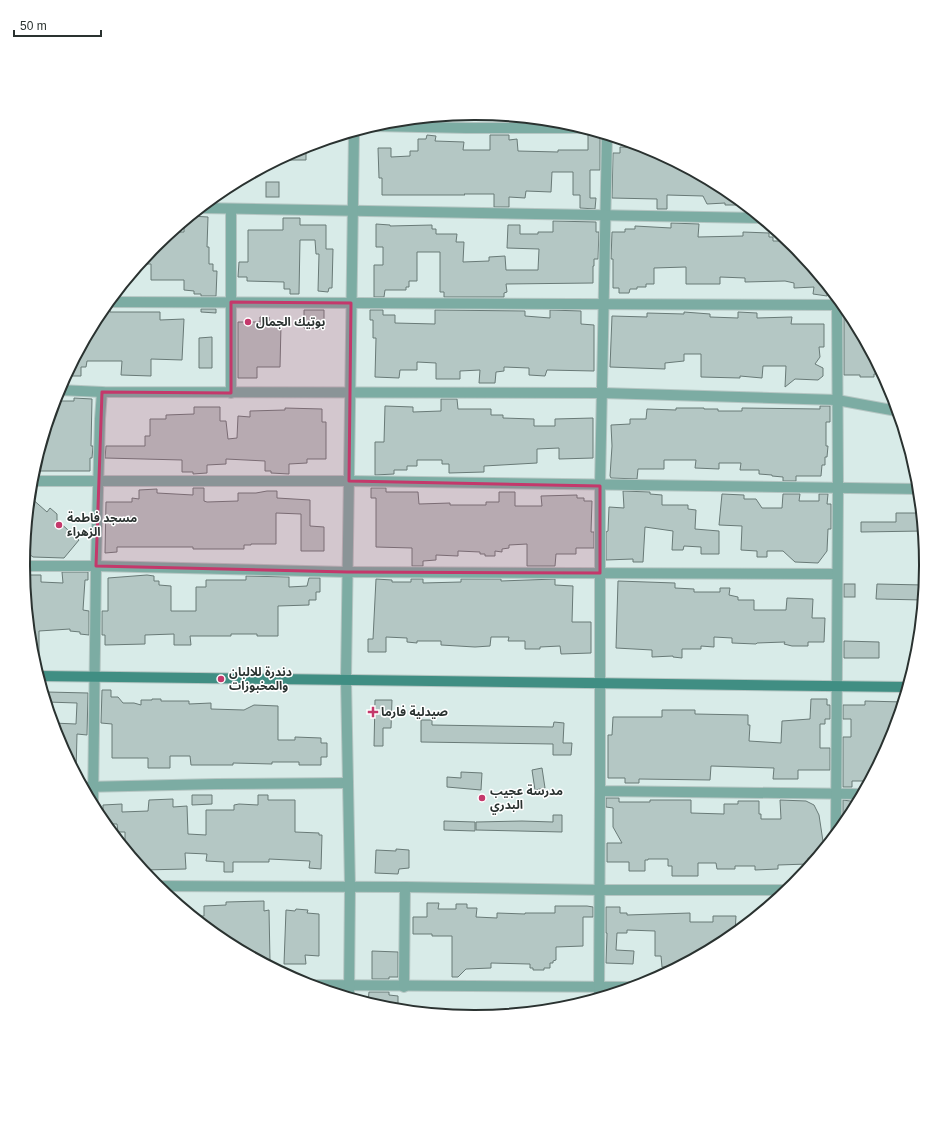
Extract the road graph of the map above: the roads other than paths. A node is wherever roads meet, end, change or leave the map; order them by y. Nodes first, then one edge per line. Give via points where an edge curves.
1 (401, 127) edge
2 (555, 128) edge
3 (354, 138) edge
4 (607, 141) edge
5 (209, 208) edge
6 (231, 209) junction
7 (352, 212) junction
8 (605, 215) junction
9 (752, 218) edge
10 (116, 302) edge
11 (232, 302) junction
12 (833, 302) edge
13 (351, 303) junction
14 (604, 304) junction
15 (838, 309) edge
16 (66, 390) edge
17 (102, 392) junction
18 (350, 392) junction
19 (602, 392) junction
20 (231, 393) junction
21 (836, 400) junction
22 (891, 411) edge
23 (98, 480) junction
24 (39, 481) edge
25 (348, 481) junction
26 (600, 486) junction
27 (838, 487) junction
28 (912, 489) edge
29 (30, 566) edge
30 (96, 566) junction
31 (347, 572) junction
32 (600, 573) junction
33 (837, 574) junction
34 (44, 676) edge
35 (94, 676) junction
36 (346, 679) junction
37 (601, 682) junction
38 (836, 686) junction
39 (902, 687) edge
40 (348, 783) junction
41 (88, 784) edge
42 (90, 787) edge
43 (600, 791) junction
44 (836, 794) junction
45 (855, 794) edge
46 (836, 823) edge
47 (167, 886) edge
48 (350, 887) junction
49 (405, 887) junction
50 (600, 890) junction
51 (777, 890) edge
52 (329, 985) edge
53 (349, 985) junction
54 (404, 987) junction
55 (349, 991) edge
56 (597, 992) edge
57 (599, 992) edge

1 - 2 street
3 - 7 street
4 - 8 street
5 - 6 street
6 - 7 street
6 - 11 street
7 - 8 street
7 - 13 street
8 - 9 street
8 - 14 street
10 - 11 street
11 - 13 street
11 - 20 street
12 - 14 street
13 - 14 street
13 - 18 street
14 - 19 street
15 - 21 street
16 - 17 street
17 - 20 street
17 - 23 street
18 - 19 street
18 - 20 street
18 - 25 street
19 - 21 street
19 - 26 street
21 - 22 street
21 - 27 street
23 - 24 street
23 - 25 street
23 - 30 street
25 - 26 street
25 - 31 street
26 - 27 street
26 - 32 street
27 - 28 street
27 - 33 street
29 - 30 street
30 - 31 street
30 - 35 street
31 - 32 street
31 - 36 street
32 - 33 street
32 - 37 street
33 - 38 street
34 - 35 street
35 - 36 street
35 - 41 street
36 - 37 street
36 - 40 street
37 - 38 street
37 - 43 street
38 - 39 street
38 - 44 street
40 - 42 street
40 - 48 street
43 - 44 street
43 - 50 street
44 - 45 street
44 - 46 street
47 - 48 street
48 - 49 street
48 - 53 street
49 - 50 street
49 - 54 street
50 - 51 street
50 - 57 street
52 - 53 street
53 - 54 street
53 - 55 street
54 - 56 street

